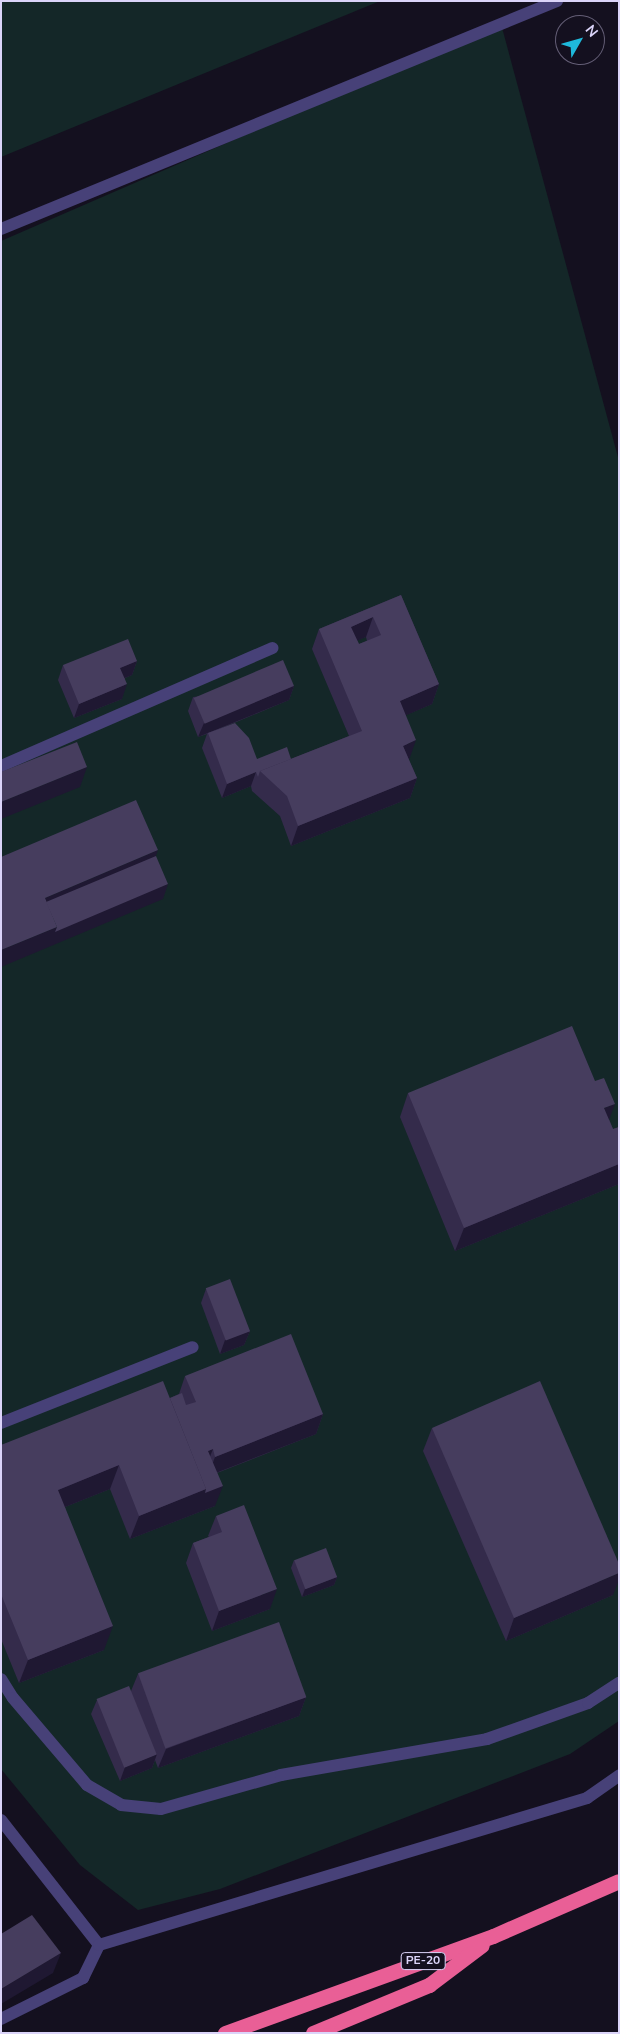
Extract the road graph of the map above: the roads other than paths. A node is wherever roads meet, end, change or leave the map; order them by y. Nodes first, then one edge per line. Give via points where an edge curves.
1 (557, 1) edge
2 (1, 230) edge
3 (273, 648) dead end
4 (1, 766) edge
5 (193, 1347) dead end
6 (1, 1423) edge
7 (1, 1679) edge
8 (619, 1683) edge
9 (619, 1776) edge
10 (1, 1820) edge
11 (619, 1881) edge
12 (493, 1936) junction
13 (99, 1945) junction
14 (1, 2019) edge
15 (225, 2033) edge
16 (313, 2033) edge

1 - 2 lane
3 - 4 lane
5 - 6 lane
7 - 8 lane via 13,1698 87,1785 121,1805 162,1809 281,1775 487,1739 588,1703
9 - 13 lane via 587,1798
10 - 13 lane
11 - 12 highway, PE-20
12 - 15 highway, PE-20
12 - 16 highway via 429,1986
13 - 14 lane via 83,1978

